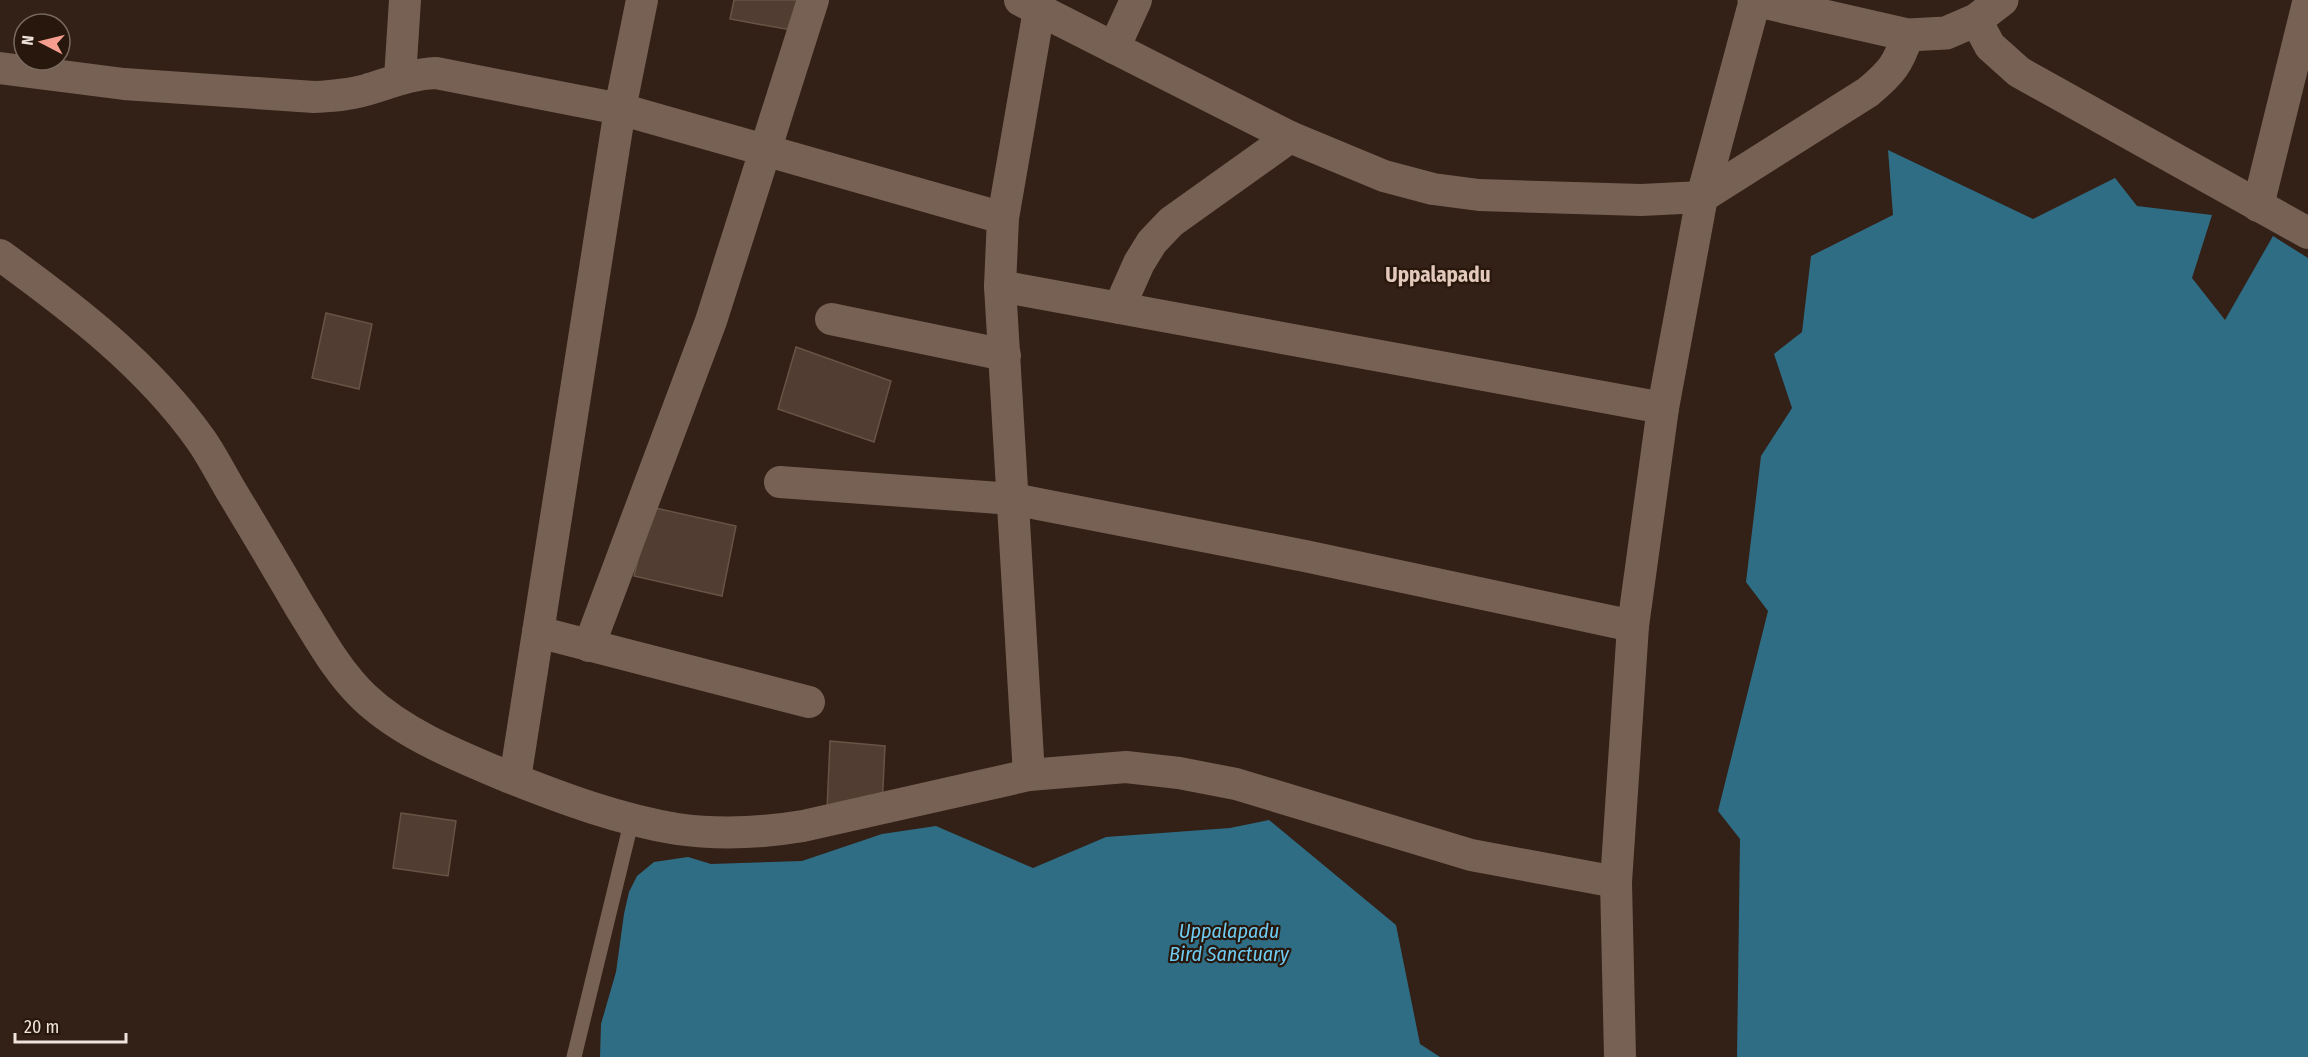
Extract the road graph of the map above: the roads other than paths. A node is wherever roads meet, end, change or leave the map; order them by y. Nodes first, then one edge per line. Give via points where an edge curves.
1 (405, 0) edge
2 (642, 0) edge
3 (813, 0) edge
4 (1136, 0) edge
5 (1754, 0) edge
6 (2002, 0) edge
7 (2308, 3) edge
8 (1030, 5) edge
9 (1976, 20) junction
10 (1908, 35) junction
11 (1114, 48) junction
12 (0, 68) edge
13 (400, 78) junction
14 (620, 109) junction
15 (1290, 137) junction
16 (766, 150) junction
17 (1702, 196) junction
18 (2258, 206) junction
19 (1003, 218) junction
20 (2308, 233) edge
21 (0, 255) edge
22 (1000, 286) junction
23 (1119, 308) junction
24 (831, 319) dead end
25 (1005, 355) junction
26 (1663, 408) junction
27 (780, 482) dead end
28 (1013, 499) junction
29 (1633, 626) junction
30 (538, 632) junction
31 (590, 646) junction
32 (809, 702) dead end
33 (1029, 775) junction
34 (515, 779) junction
35 (632, 819) junction
36 (1616, 882) junction
37 (574, 1057) edge
38 (1620, 1057) edge

1 - 13 street
2 - 14 street
3 - 16 street
4 - 11 street
5 - 10 main road
5 - 17 street
6 - 9 main road
7 - 18 street
8 - 11 street
8 - 19 street
9 - 10 main road via 1946,33
9 - 18 street via 1990,46 2019,72
10 - 17 street via 1891,73 1869,92
11 - 15 street
12 - 13 street via 124,84 314,97 365,90
13 - 14 street via 436,73
14 - 16 street
14 - 30 street
15 - 17 street via 1384,176 1433,189 1468,194 1641,200
15 - 23 street via 1171,222 1139,263
16 - 19 street
16 - 31 street via 711,321
17 - 26 street
18 - 20 street
19 - 22 street
21 - 34 street via 116,347 162,392 201,440 334,663 365,698 405,728
22 - 23 street
22 - 25 street
23 - 26 street
24 - 25 street
25 - 28 street
26 - 29 street
27 - 28 street
28 - 29 street
28 - 33 street
29 - 36 street
30 - 31 street
30 - 34 street
31 - 32 street
33 - 35 street via 765,832 726,833
33 - 36 street via 1126,767 1179,773 1236,784 1471,855
34 - 35 street
35 - 37 lane
36 - 38 street

